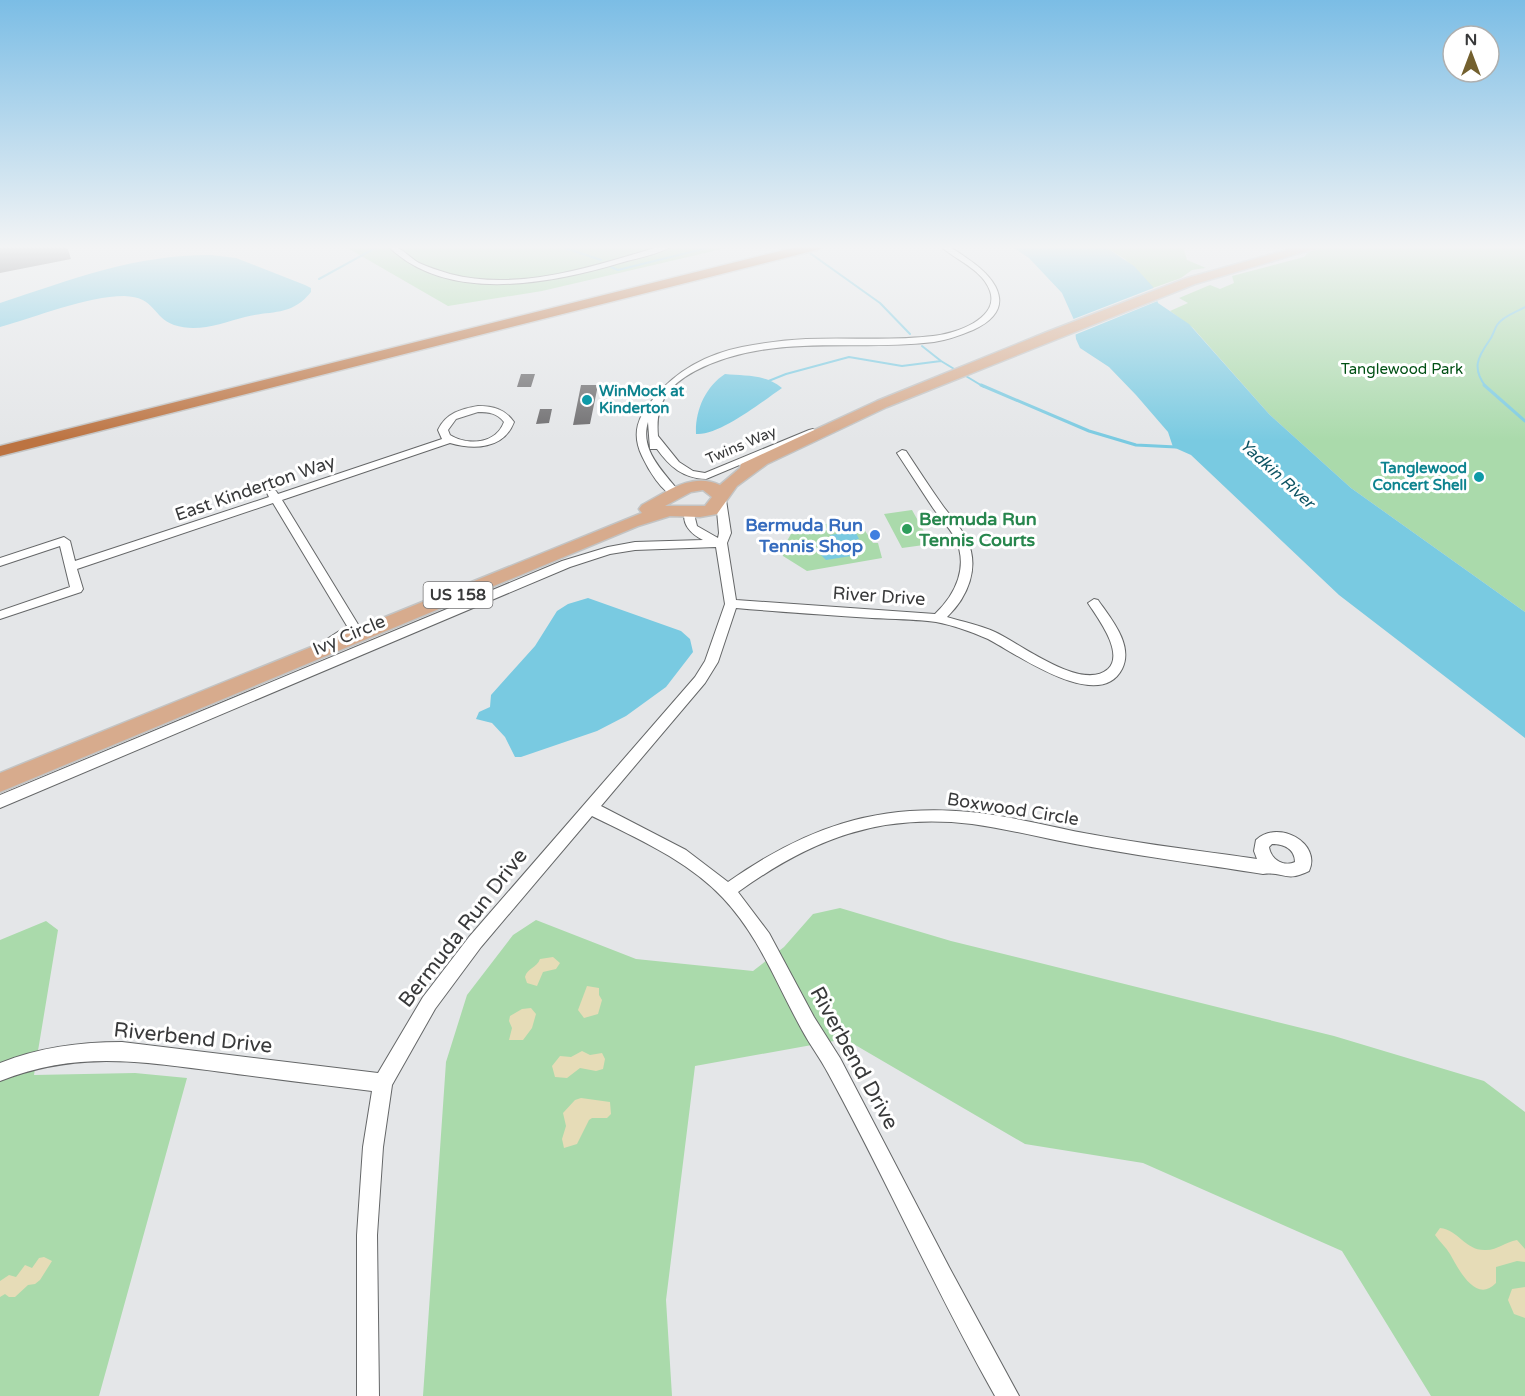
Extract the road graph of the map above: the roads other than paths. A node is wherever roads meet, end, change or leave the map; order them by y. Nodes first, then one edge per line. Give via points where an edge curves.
1 (523, 311) edge
2 (539, 311) edge
3 (992, 311) edge
4 (1115, 311) edge
5 (656, 401) junction
6 (851, 417) junction
7 (446, 437) junction
8 (0, 438) edge
9 (654, 438) junction
10 (0, 451) edge
11 (902, 453) dead end
12 (760, 462) junction
13 (699, 485) junction
14 (273, 495) junction
15 (721, 498) junction
16 (681, 503) junction
17 (721, 543) junction
18 (0, 562) edge
19 (70, 563) junction
20 (1094, 603) dead end
21 (731, 604) junction
22 (0, 615) edge
23 (938, 618) junction
24 (352, 624) junction
25 (234, 687) junction
26 (0, 772) edge
27 (0, 783) edge
28 (0, 802) edge
29 (589, 807) junction
30 (1272, 866) dead end
31 (727, 891) junction
32 (0, 1072) edge
33 (383, 1083) junction
34 (368, 1396) edge
35 (1008, 1396) edge

1 - 8 highway
2 - 10 highway
3 - 5 street via 987,318 956,334 916,341 790,342 746,348 681,375
4 - 6 main road
5 - 9 street, Twins Way
5 - 16 street via 645,413 642,440 654,470
6 - 9 street, Twins Way via 706,476 690,475 677,468
6 - 12 main road
7 - 7 street, East Kinderton Way via 470,444 488,442 502,434 509,422 499,412 472,410 448,420 444,427
7 - 14 street, East Kinderton Way
9 - 13 street, Twins Way via 655,450 663,463 678,478
11 - 23 street, River Drive via 962,540 968,560 960,594
12 - 13 main road
12 - 15 main road via 731,482
13 - 15 main road via 715,489
13 - 16 main road via 682,489
14 - 19 street, East Kinderton Way
14 - 24 street
15 - 16 main road via 707,511
15 - 17 street, Bermuda Run Drive via 725,533
16 - 17 street via 698,534
16 - 24 main road, US 158
16 - 25 main road, US 158
17 - 21 street, Bermuda Run Drive
17 - 28 street, Ivy Circle via 635,546 566,564
18 - 19 street via 64,541
19 - 22 street via 77,589
20 - 23 street via 1120,653 1117,667 1109,676 1096,680 1060,673 993,637
21 - 23 street, River Drive
21 - 29 street, Bermuda Run Drive via 711,662 700,680
24 - 25 street via 353,630 251,674
24 - 26 main road, US 158
25 - 27 main road, US 158
29 - 31 street, Riverbend Drive via 674,852
29 - 33 street, Bermuda Run Drive via 435,994
30 - 31 street, Boxwood Circle via 1097,842 971,818 909,816 853,825 817,837 764,864
31 - 35 street, Riverbend Drive via 767,942
32 - 33 street, Riverbend Drive via 82,1051 122,1051
33 - 34 street, Bermuda Run Drive via 373,1147 368,1235

